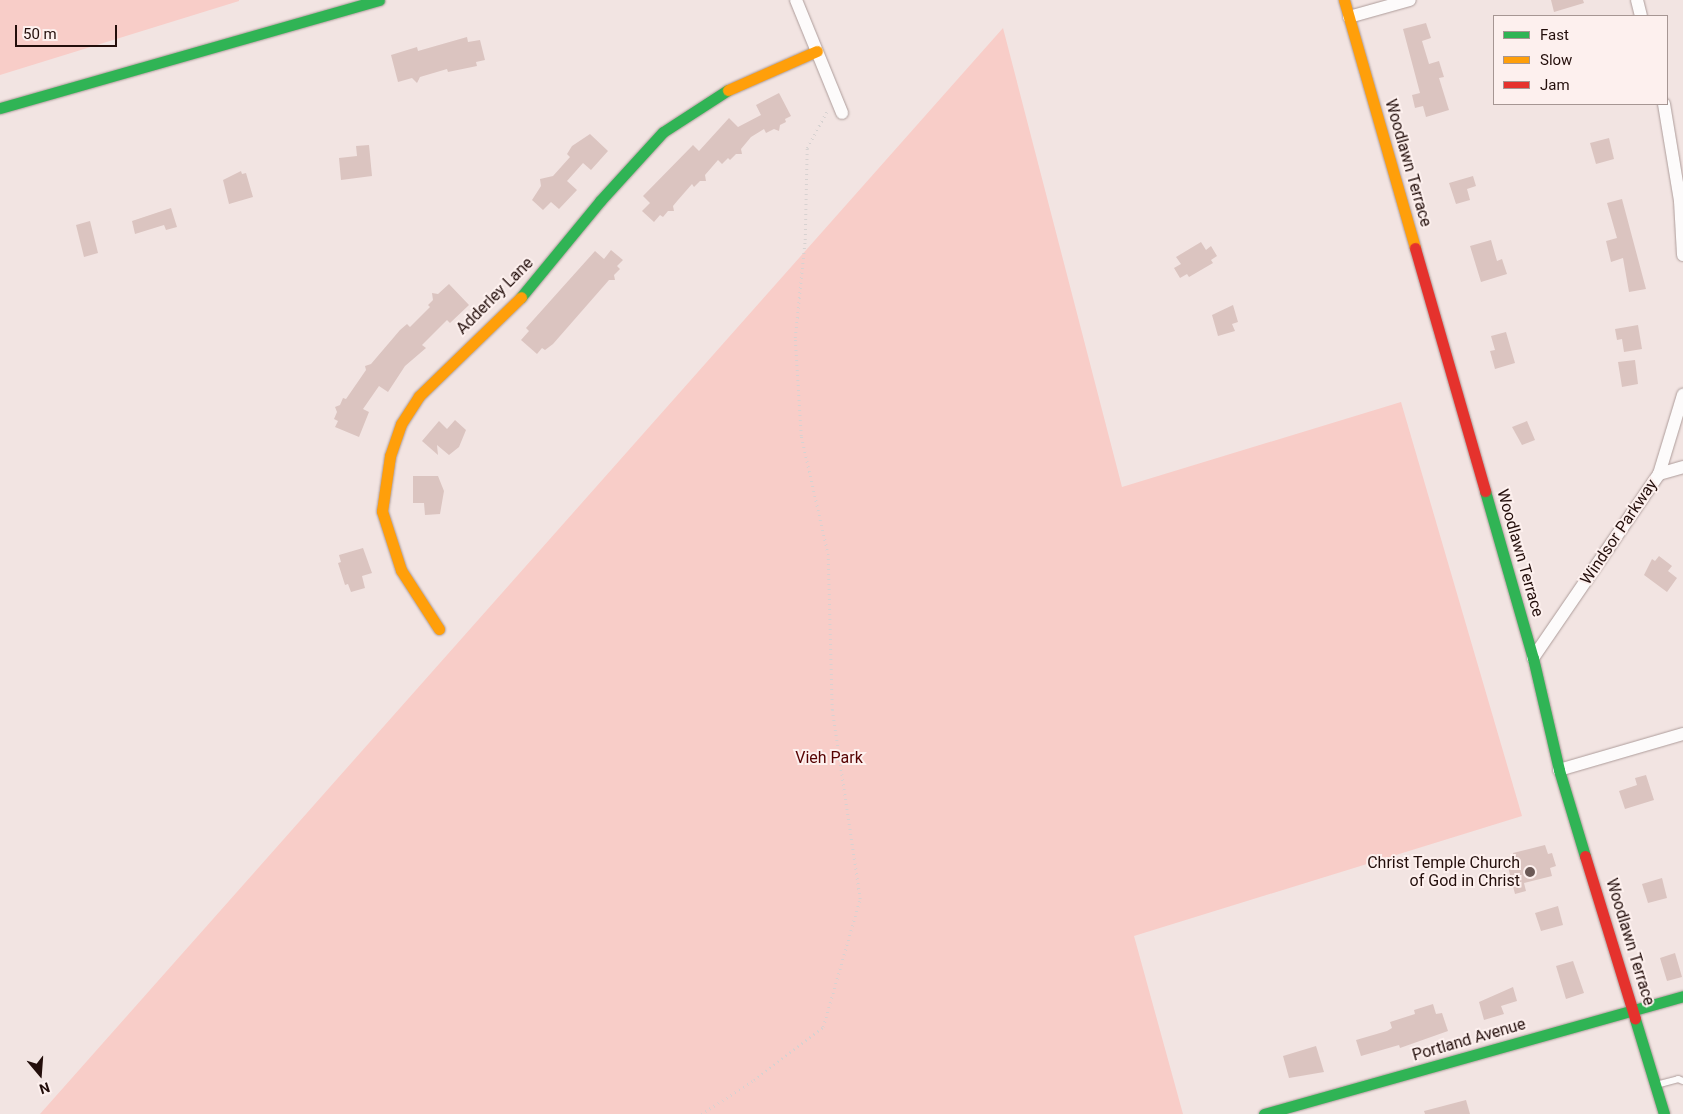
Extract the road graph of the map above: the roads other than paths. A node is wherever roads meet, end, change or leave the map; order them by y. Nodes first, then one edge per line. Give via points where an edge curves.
1 (379, 0) edge
2 (796, 0) edge
3 (1344, 0) edge
4 (1410, 0) edge
5 (1637, 0) edge
6 (1641, 15) edge
7 (1349, 17) junction
8 (817, 51) junction
9 (1664, 105) edge
10 (0, 108) edge
11 (842, 113) dead end
12 (1683, 255) edge
13 (1683, 395) edge
14 (1683, 467) edge
15 (1659, 474) junction
16 (439, 629) dead end
17 (1533, 658) junction
18 (1683, 734) edge
19 (1558, 770) junction
20 (1683, 996) edge
21 (1635, 1010) junction
22 (1683, 1081) edge
23 (1656, 1085) junction
24 (1264, 1114) edge
25 (1664, 1114) edge

1 - 10 street
2 - 8 street
3 - 7 street, Woodlawn Terrace
4 - 7 street
5 - 6 street
7 - 17 street, Woodlawn Terrace
8 - 11 street
8 - 16 street, Adderley Lane via 733,87 663,132 600,201 530,288 414,403 401,424 390,456 382,511 401,570
9 - 12 street via 1680,201
13 - 15 street, Windsor Parkway
14 - 15 street
15 - 17 street, Windsor Parkway
17 - 19 street, Woodlawn Terrace
18 - 19 street
19 - 21 street, Woodlawn Terrace
20 - 21 street, Portland Avenue
21 - 23 street, Woodlawn Terrace
21 - 24 street, Portland Avenue
22 - 23 lane via 1678,1079
23 - 25 street, Woodlawn Terrace

